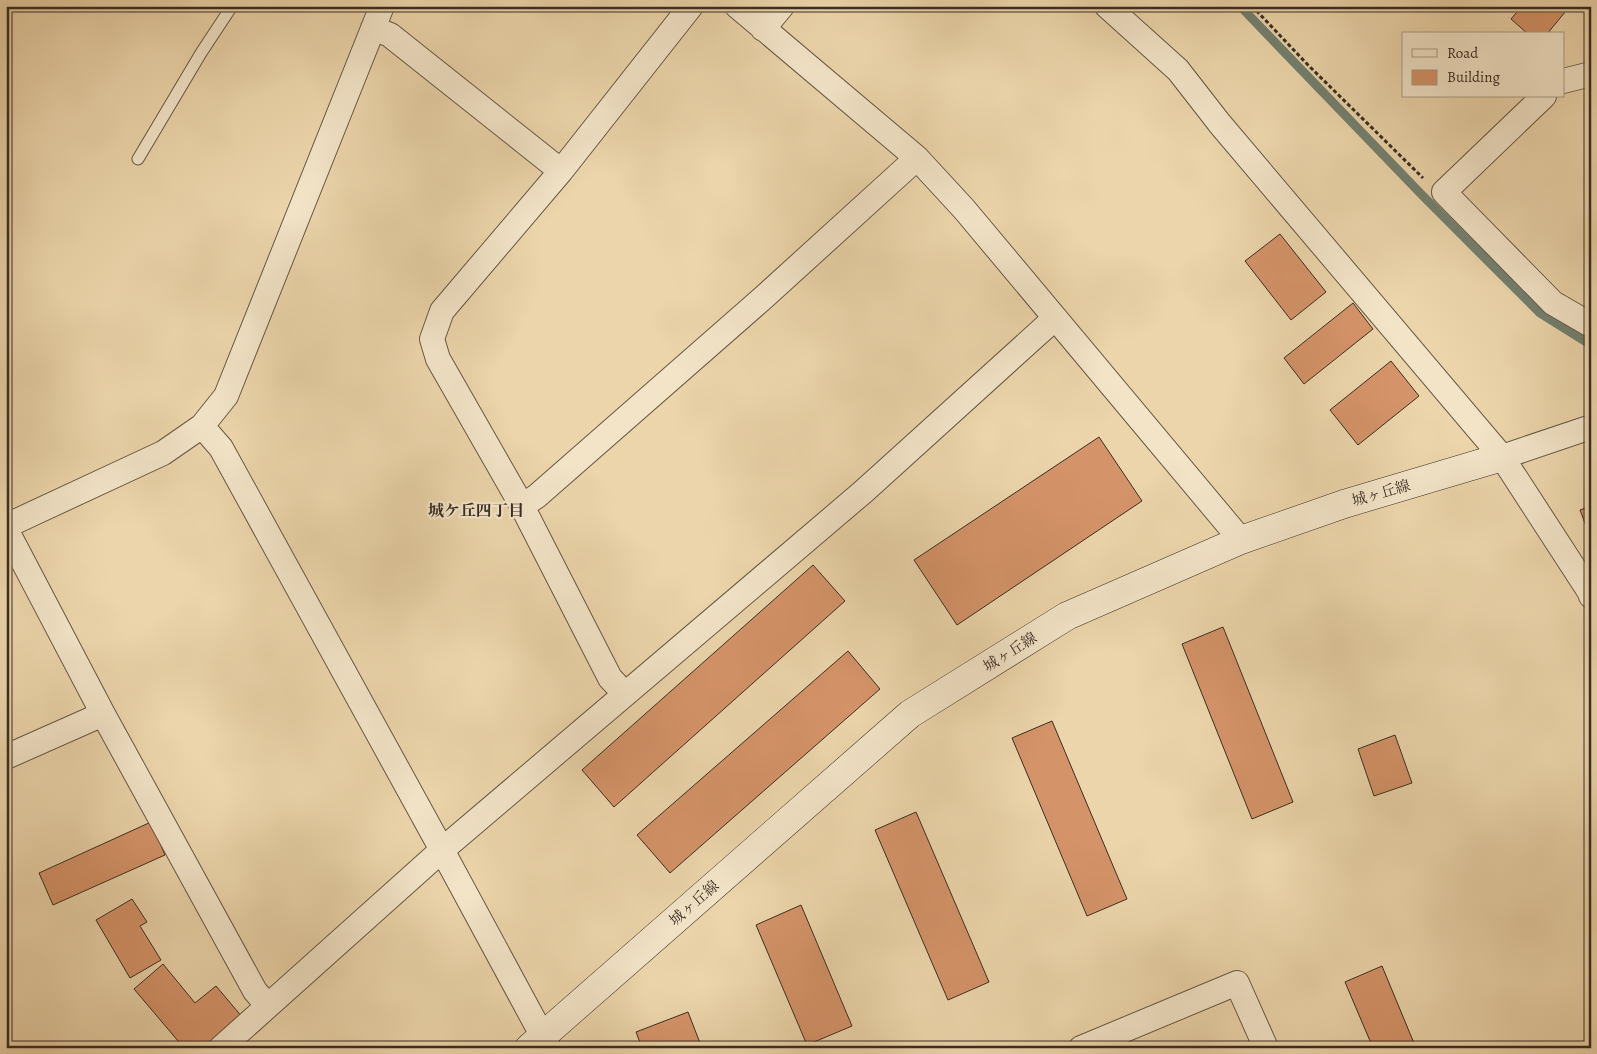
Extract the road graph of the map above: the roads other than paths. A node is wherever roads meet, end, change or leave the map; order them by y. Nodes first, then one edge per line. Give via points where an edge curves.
1 (232, 6) edge
2 (382, 6) edge
3 (691, 6) edge
4 (737, 6) edge
5 (782, 6) edge
6 (1107, 6) edge
7 (374, 28) junction
8 (764, 29) junction
9 (1591, 74) edge
10 (1564, 81) edge
11 (1542, 98) edge
12 (138, 158) dead end
13 (917, 158) junction
14 (561, 171) junction
15 (1054, 318) junction
16 (1591, 326) edge
17 (202, 426) junction
18 (1591, 427) edge
19 (1502, 457) junction
20 (522, 506) junction
21 (6, 528) edge
22 (1241, 540) junction
23 (1591, 596) edge
24 (625, 694) junction
25 (103, 714) junction
26 (6, 758) edge
27 (442, 850) junction
28 (268, 1006) junction
29 (540, 1044) edge
30 (221, 1048) edge
31 (1081, 1048) edge
32 (1266, 1048) edge

1 - 12 lane
2 - 7 street
3 - 14 street
4 - 8 street
5 - 8 street
6 - 19 street via 1178,70
7 - 14 street via 390,35
7 - 17 street via 226,396
8 - 13 street
9 - 10 street
11 - 16 street via 1444,192 1553,302
13 - 15 street via 964,209
13 - 20 street via 764,298
14 - 20 street via 442,311 432,340 438,359
15 - 22 street
15 - 24 street via 863,492
17 - 21 street via 163,453
17 - 27 street via 221,448
18 - 19 street, 城ヶ丘線
19 - 22 street, 城ヶ丘線 via 1344,504
19 - 23 street
20 - 24 street via 610,678
21 - 25 street
22 - 29 street, 城ヶ丘線 via 1067,616 910,714
24 - 27 street
25 - 26 street
25 - 28 street via 255,991
27 - 28 street
27 - 29 street
28 - 30 street
31 - 32 street via 1237,983

